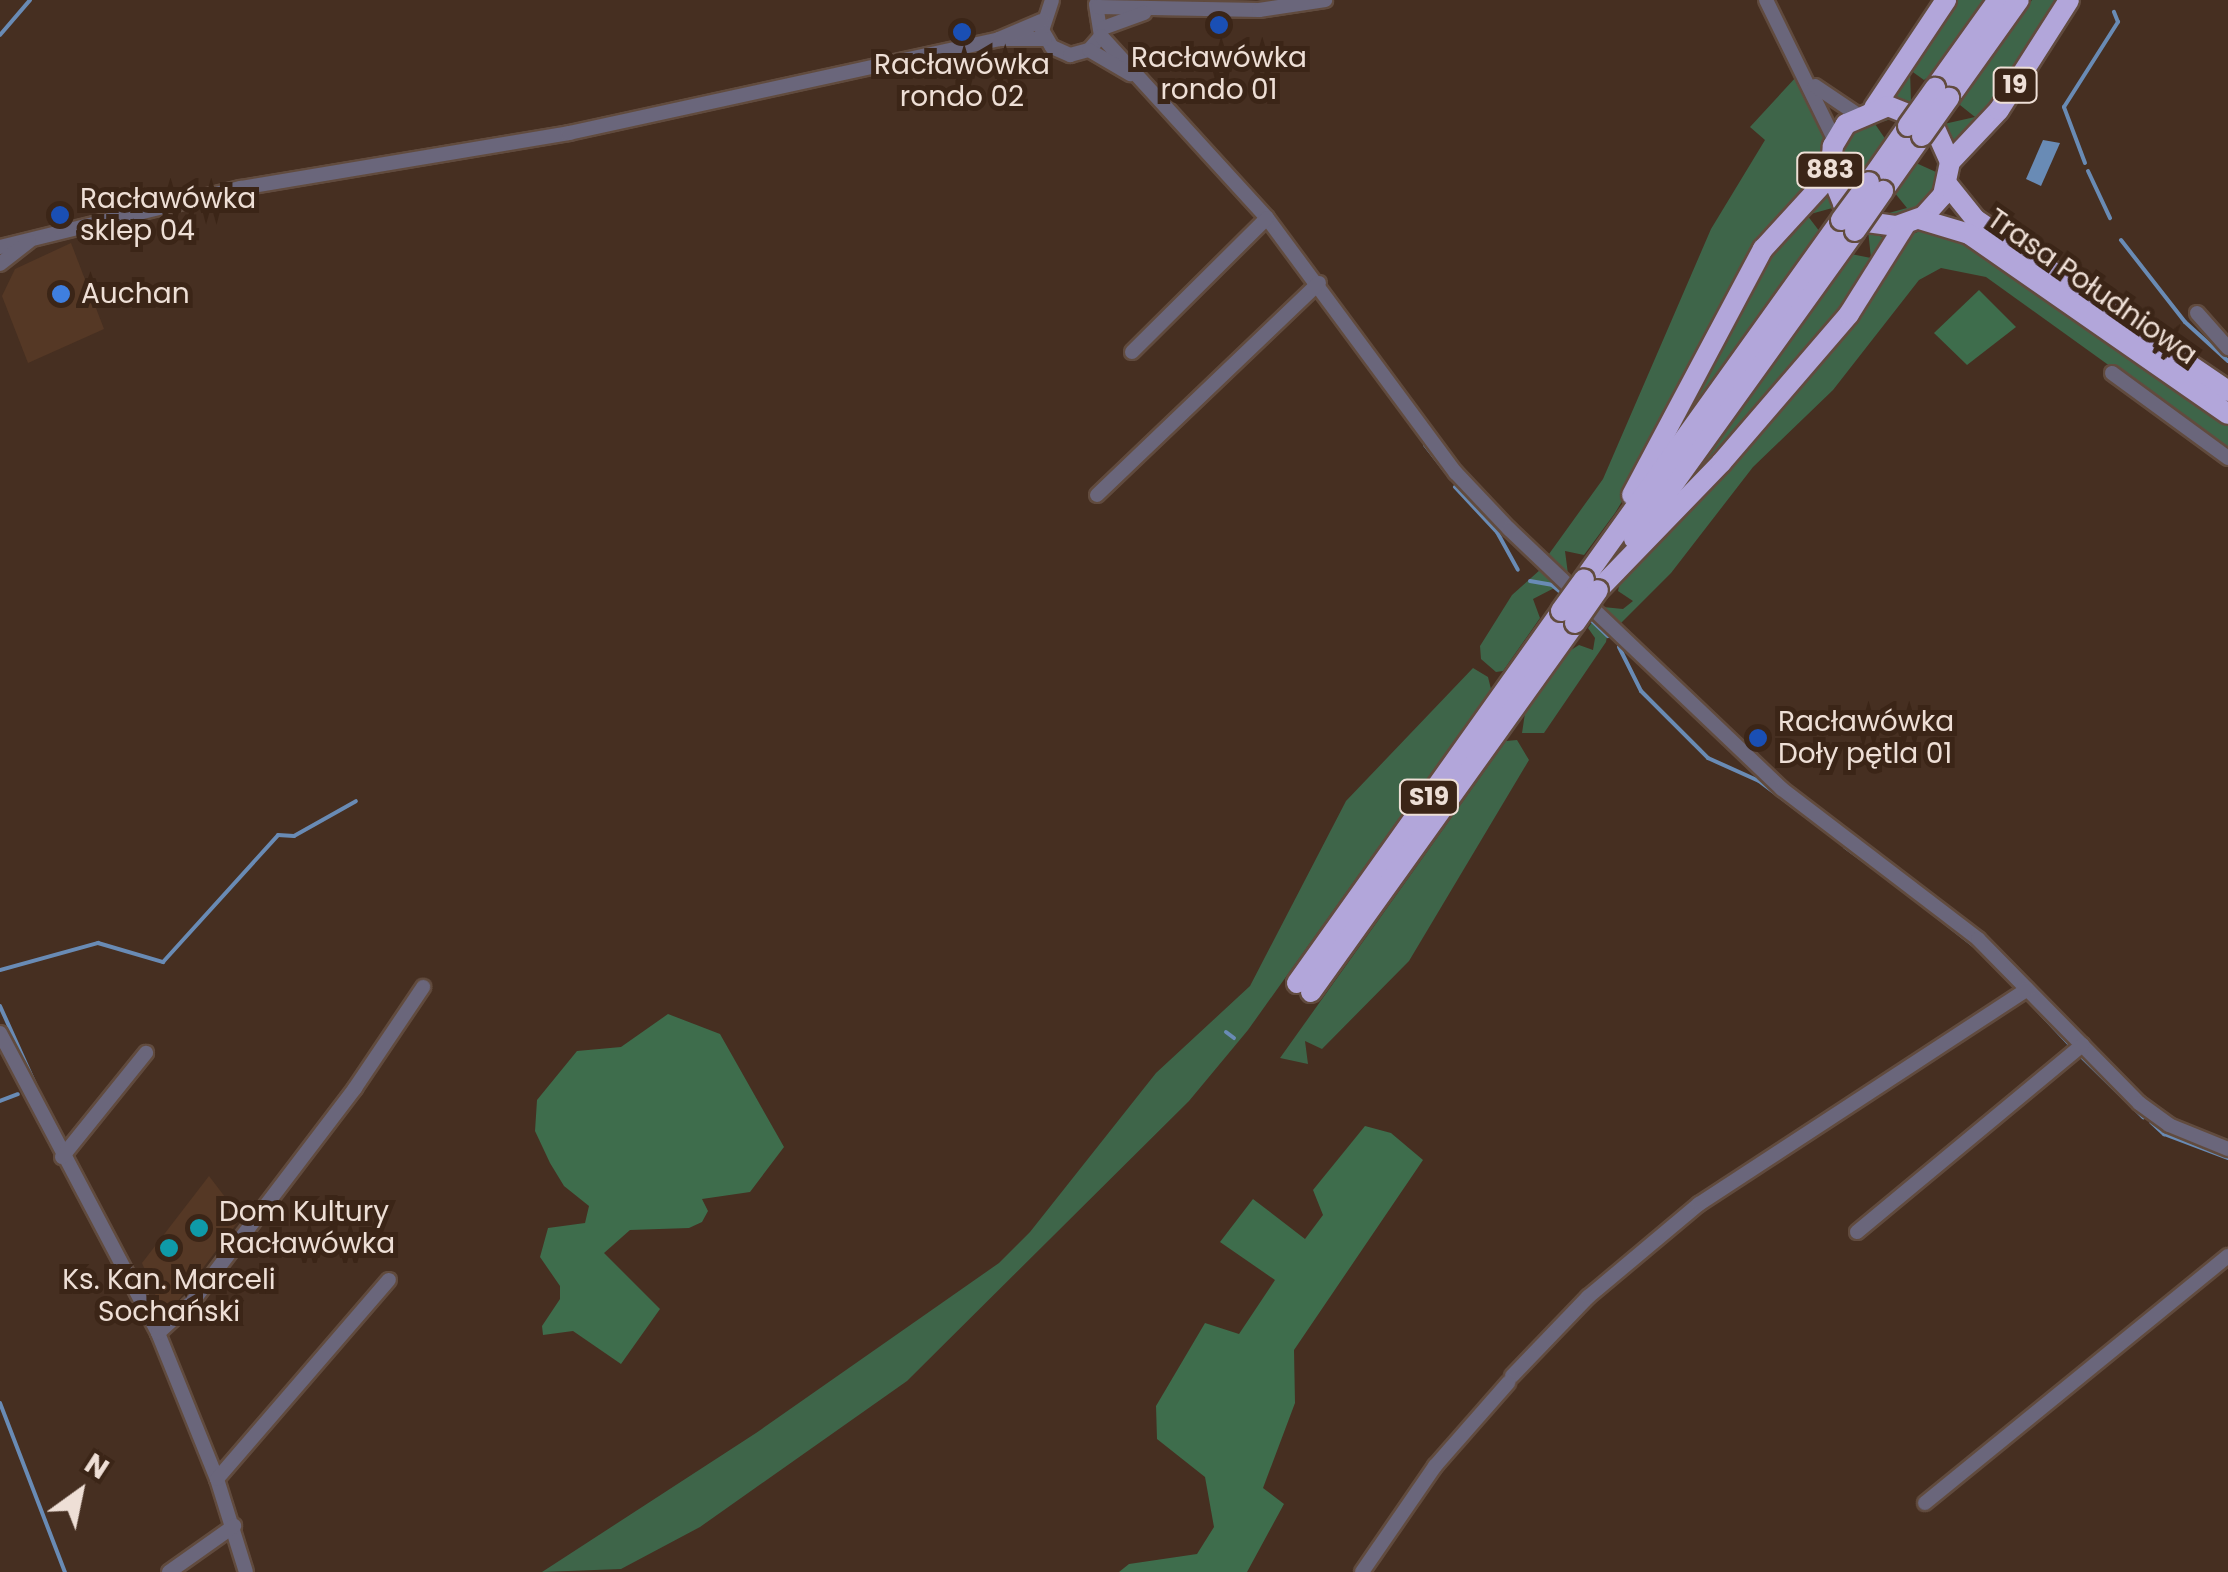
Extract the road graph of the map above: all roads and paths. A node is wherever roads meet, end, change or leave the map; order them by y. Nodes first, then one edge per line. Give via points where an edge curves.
1 (1325, 0) edge
2 (1766, 0) edge
3 (1946, 0) edge
4 (1998, 0) edge
5 (2019, 0) edge
6 (2069, 0) edge
7 (1095, 3) edge
8 (1044, 7) edge
9 (1148, 11) junction
10 (1102, 32) junction
11 (999, 39) junction
12 (1045, 40) junction
13 (1089, 50) junction
14 (1135, 77) junction
15 (1810, 82) junction
16 (1942, 93) junction
17 (1866, 112) junction
18 (1835, 141) junction
19 (1950, 162) junction
20 (1830, 176) junction
21 (1947, 184) junction
22 (1267, 218) junction
23 (1912, 222) junction
24 (1848, 225) junction
25 (29, 240) junction
26 (0, 247) edge
27 (0, 264) edge
28 (1320, 284) junction
29 (2197, 313) dead end
30 (2228, 348) edge
31 (1132, 352) dead end
32 (2112, 373) dead end
33 (2228, 391) edge
34 (2228, 414) edge
35 (2228, 458) edge
36 (1096, 495) dead end
37 (1610, 544) junction
38 (1591, 584) junction
39 (423, 987) dead end
40 (1304, 987) dead end
41 (2027, 988) junction
42 (0, 1033) edge
43 (2082, 1045) junction
44 (146, 1053) dead end
45 (2228, 1148) edge
46 (62, 1157) junction
47 (1857, 1232) dead end
48 (2228, 1256) edge
49 (390, 1280) dead end
50 (158, 1333) junction
51 (218, 1479) junction
52 (1925, 1503) dead end
53 (234, 1526) junction
54 (169, 1572) edge
55 (246, 1572) edge
56 (1362, 1572) edge

1 - 9 street via 1259,10
2 - 15 street
3 - 17 highway
4 - 16 highway, S19
5 - 16 highway, S19
6 - 19 highway, 19 via 1999,110
7 - 9 street
7 - 10 street
8 - 11 street
8 - 12 street
9 - 10 street
10 - 13 street
10 - 14 street
11 - 12 street
11 - 25 street via 504,147 194,198
12 - 13 street via 1060,52
13 - 14 street
14 - 22 street
15 - 17 street
15 - 18 street
16 - 24 highway, S19, bridge
17 - 18 highway, 883
17 - 19 highway via 1902,107 1928,119
18 - 20 highway, 883
19 - 21 highway
20 - 23 highway, 883 via 1838,198 1860,219
20 - 37 highway via 1763,249 1694,370
21 - 23 highway
21 - 33 highway, Trasa Południowa via 1975,219
22 - 28 street
22 - 31 street
23 - 34 highway, Trasa Południowa / 883 via 1969,234
23 - 38 highway via 1839,326 1729,454
24 - 37 highway, S19
24 - 38 highway, S19
25 - 26 street
25 - 27 street
28 - 36 street
28 - 41 street via 1456,473 1509,529 1740,752 1958,922
29 - 30 street
32 - 35 street
37 - 38 highway, S19
38 - 40 highway, S19, bridge
39 - 50 street via 193,1301
41 - 43 street
41 - 56 street via 1700,1204 1588,1297 1435,1466
42 - 46 street
43 - 45 street via 2148,1111
43 - 47 street
44 - 46 street
46 - 50 street
48 - 52 street
49 - 51 street
50 - 51 street
51 - 53 street
53 - 54 street
53 - 55 street

